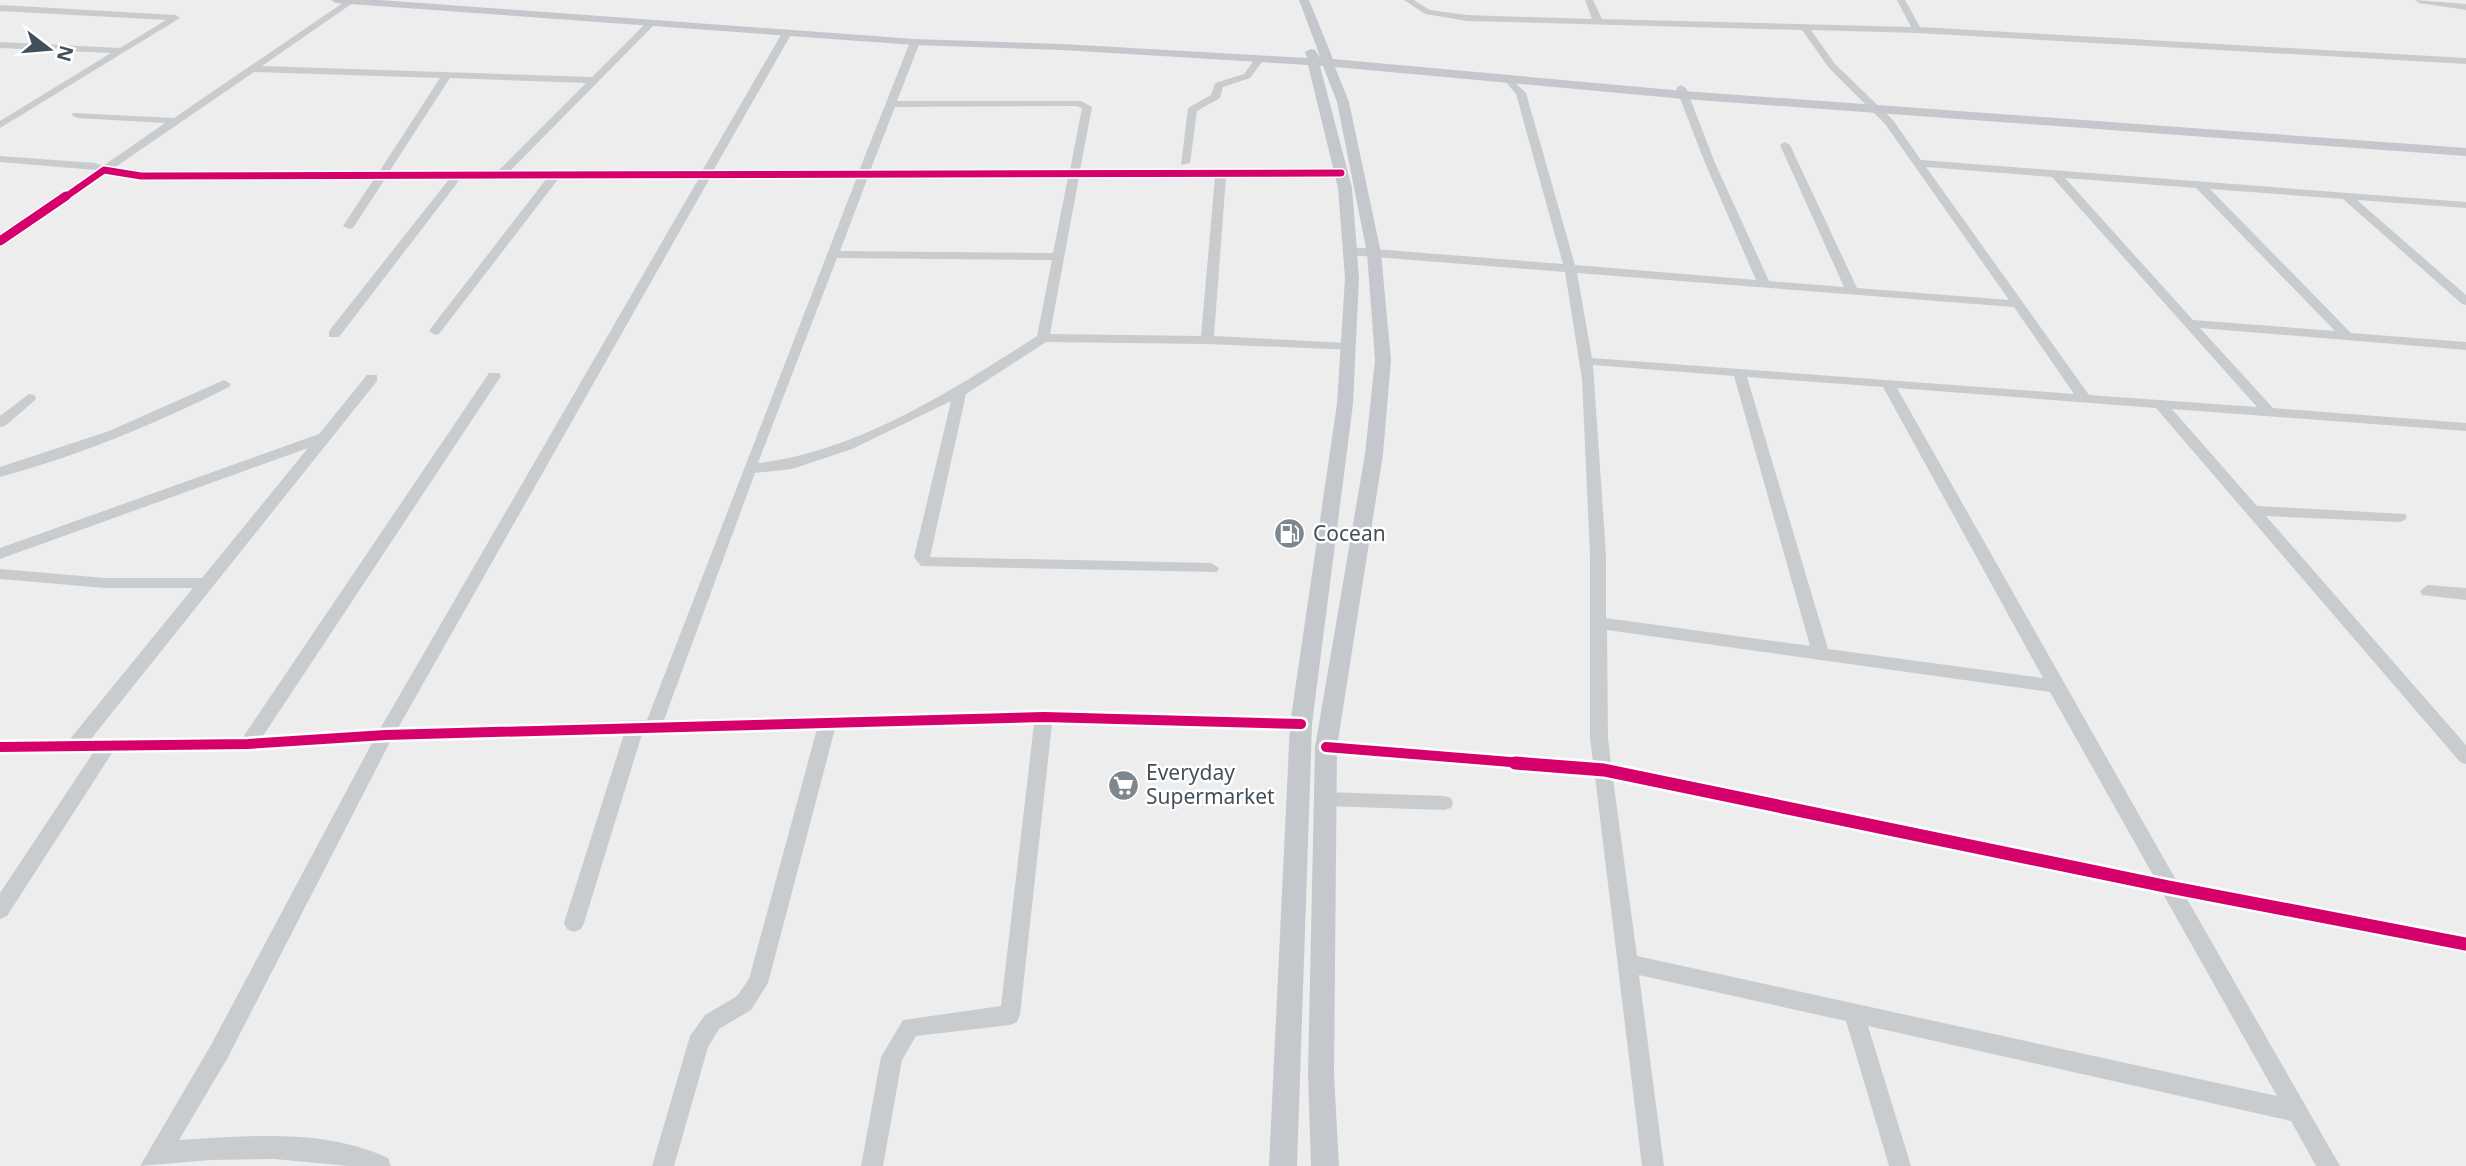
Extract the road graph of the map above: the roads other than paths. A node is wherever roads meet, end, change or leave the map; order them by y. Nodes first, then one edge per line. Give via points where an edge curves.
1 (336, 0) edge
2 (425, 0) edge
3 (1293, 0) edge
4 (1304, 0) edge
5 (1408, 0) edge
6 (1589, 0) edge
7 (1901, 0) edge
8 (2420, 0) edge
9 (353, 1) edge
10 (2466, 7) edge
11 (0, 8) edge
12 (1598, 21) junction
13 (651, 23) junction
14 (758, 27) junction
15 (1805, 27) junction
16 (1917, 30) junction
17 (787, 33) junction
18 (915, 42) junction
19 (0, 45) edge
20 (125, 51) junction
21 (1261, 58) junction
22 (1323, 61) junction
23 (2466, 61) edge
24 (1369, 64) junction
25 (251, 69) junction
26 (447, 75) junction
27 (594, 80) junction
28 (1509, 80) junction
29 (1683, 91) junction
30 (891, 104) junction
31 (1873, 104) junction
32 (78, 114) dead end
33 (175, 121) junction
34 (0, 125) edge
35 (1785, 145) dead end
36 (2466, 145) edge
37 (2466, 152) edge
38 (0, 159) edge
39 (1185, 163) dead end
40 (1916, 163) junction
41 (104, 170) junction
42 (502, 173) junction
43 (557, 173) junction
44 (709, 173) junction
45 (865, 173) junction
46 (1075, 173) junction
47 (1221, 173) junction
48 (1341, 173) junction
49 (2055, 173) junction
50 (382, 174) junction
51 (459, 174) junction
52 (2199, 184) junction
53 (2345, 195) junction
54 (2466, 205) edge
55 (349, 226) dead end
56 (0, 241) edge
57 (1349, 251) junction
58 (1374, 253) junction
59 (833, 254) junction
60 (1057, 257) junction
61 (1570, 268) junction
62 (1764, 284) junction
63 (1853, 292) junction
64 (2466, 300) edge
65 (2017, 304) junction
66 (2189, 323) junction
67 (435, 331) dead end
68 (334, 334) dead end
69 (2347, 336) junction
70 (1043, 338) junction
71 (1207, 340) junction
72 (2466, 346) edge
73 (1348, 347) junction
74 (1586, 361) junction
75 (1738, 372) junction
76 (494, 376) dead end
77 (372, 378) dead end
78 (1887, 383) junction
79 (224, 384) dead end
80 (960, 392) junction
81 (2083, 396) junction
82 (29, 398) dead end
83 (2159, 403) junction
84 (2269, 412) junction
85 (0, 423) edge
86 (2460, 427) edge
87 (2466, 437) edge
88 (324, 438) junction
89 (749, 469) junction
90 (0, 472) edge
91 (2253, 511) junction
92 (2400, 517) dead end
93 (0, 554) edge
94 (1211, 568) dead end
95 (0, 575) edge
96 (207, 583) junction
97 (1320, 584) junction
98 (1352, 586) junction
99 (2428, 591) dead end
100 (2466, 594) edge
101 (1598, 623) junction
102 (1821, 653) junction
103 (2056, 686) junction
104 (1044, 717) junction
105 (828, 722) junction
106 (1301, 724) junction
107 (644, 727) junction
108 (384, 735) junction
109 (248, 744) junction
110 (107, 746) junction
111 (0, 747) edge
112 (75, 747) junction
113 (1326, 747) junction
114 (2464, 754) edge
115 (1604, 770) junction
116 (1325, 799) junction
117 (1444, 803) dead end
118 (2169, 887) junction
119 (0, 910) edge
120 (574, 923) dead end
121 (2466, 944) edge
122 (1628, 963) junction
123 (1854, 1013) junction
124 (2299, 1112) junction
125 (156, 1159) edge
126 (380, 1166) edge
127 (663, 1166) edge
128 (873, 1166) edge
129 (1283, 1166) edge
130 (1325, 1166) edge
131 (1653, 1166) edge
132 (1900, 1166) edge
133 (2329, 1166) edge

1 - 9 main road
2 - 14 main road
3 - 22 main road
4 - 22 main road
5 - 12 street via 1444,16
6 - 12 street
7 - 16 street
8 - 10 street
9 - 13 main road
9 - 25 street
11 - 20 street via 176,18
12 - 15 street
13 - 14 main road
13 - 27 street
14 - 17 main road
14 - 22 main road
15 - 16 street
15 - 31 street via 1824,58
16 - 23 street
17 - 18 main road
17 - 44 street
18 - 21 main road
18 - 30 street
19 - 20 street
20 - 34 street
21 - 22 main road
21 - 39 street via 1247,76 1218,85 1216,96 1192,110
22 - 24 main road
22 - 24 main road
22 - 48 main road
22 - 58 main road via 1343,102
24 - 28 main road
24 - 29 main road
25 - 26 street
25 - 33 street
26 - 27 street
26 - 50 street
27 - 42 street
28 - 29 main road
28 - 61 street via 1521,93
29 - 31 main road
29 - 62 street
30 - 45 street
30 - 46 street via 1082,104 1087,107
31 - 36 main road
31 - 37 main road
31 - 40 street
32 - 33 street
33 - 41 street
35 - 63 street
38 - 41 street
40 - 49 street
40 - 65 street
41 - 50 street via 141,176
41 - 56 street
42 - 43 street
42 - 51 street
43 - 44 street
43 - 67 street
44 - 45 street
44 - 108 street
45 - 46 street
45 - 59 street
46 - 47 street
46 - 60 street
47 - 48 street
47 - 71 street
48 - 57 main road
49 - 52 street
49 - 66 street
50 - 51 street
50 - 55 street
51 - 68 street
52 - 53 street
52 - 69 street
53 - 54 street
53 - 64 street
57 - 58 street
57 - 73 main road
58 - 61 street
58 - 98 main road via 1383,360 1374,454
59 - 60 street
59 - 89 street
60 - 70 street
61 - 62 street
61 - 74 street
62 - 63 street
63 - 65 street
65 - 81 street
66 - 69 street
66 - 84 street
69 - 72 street
70 - 71 street
70 - 80 street
71 - 73 street
73 - 97 main road via 1345,404
74 - 75 street
74 - 101 street
75 - 78 street
75 - 102 street
76 - 109 street
77 - 88 street
78 - 81 street
78 - 103 street
79 - 90 street via 130,428
80 - 89 street via 821,456
80 - 94 street via 922,557 926,562
81 - 83 street
82 - 85 street
83 - 84 street
83 - 91 street
84 - 86 street
86 - 87 street
88 - 93 street
88 - 96 street
89 - 107 street
91 - 92 street
91 - 114 street
95 - 96 street via 105,583
96 - 112 street
97 - 98 main road
97 - 106 main road
98 - 113 main road
99 - 100 street
101 - 102 street
101 - 115 street via 1599,737
102 - 103 street
103 - 118 street
104 - 105 street
104 - 106 street
104 - 128 street via 1010,1015 910,1027 892,1057
105 - 107 street
105 - 127 street via 758,983 744,1003 712,1022 698,1043
106 - 129 main road
107 - 108 street
107 - 120 street
108 - 109 street
108 - 125 street via 219,1052
109 - 110 street
110 - 112 street
110 - 119 street
111 - 112 street
113 - 115 street
113 - 116 main road
115 - 118 street
115 - 122 street
116 - 117 street
116 - 130 main road via 1321,1074
118 - 121 street
118 - 124 street
122 - 123 street
122 - 131 street
123 - 124 street
123 - 132 street
124 - 133 street
125 - 126 street via 221,1148 338,1150

